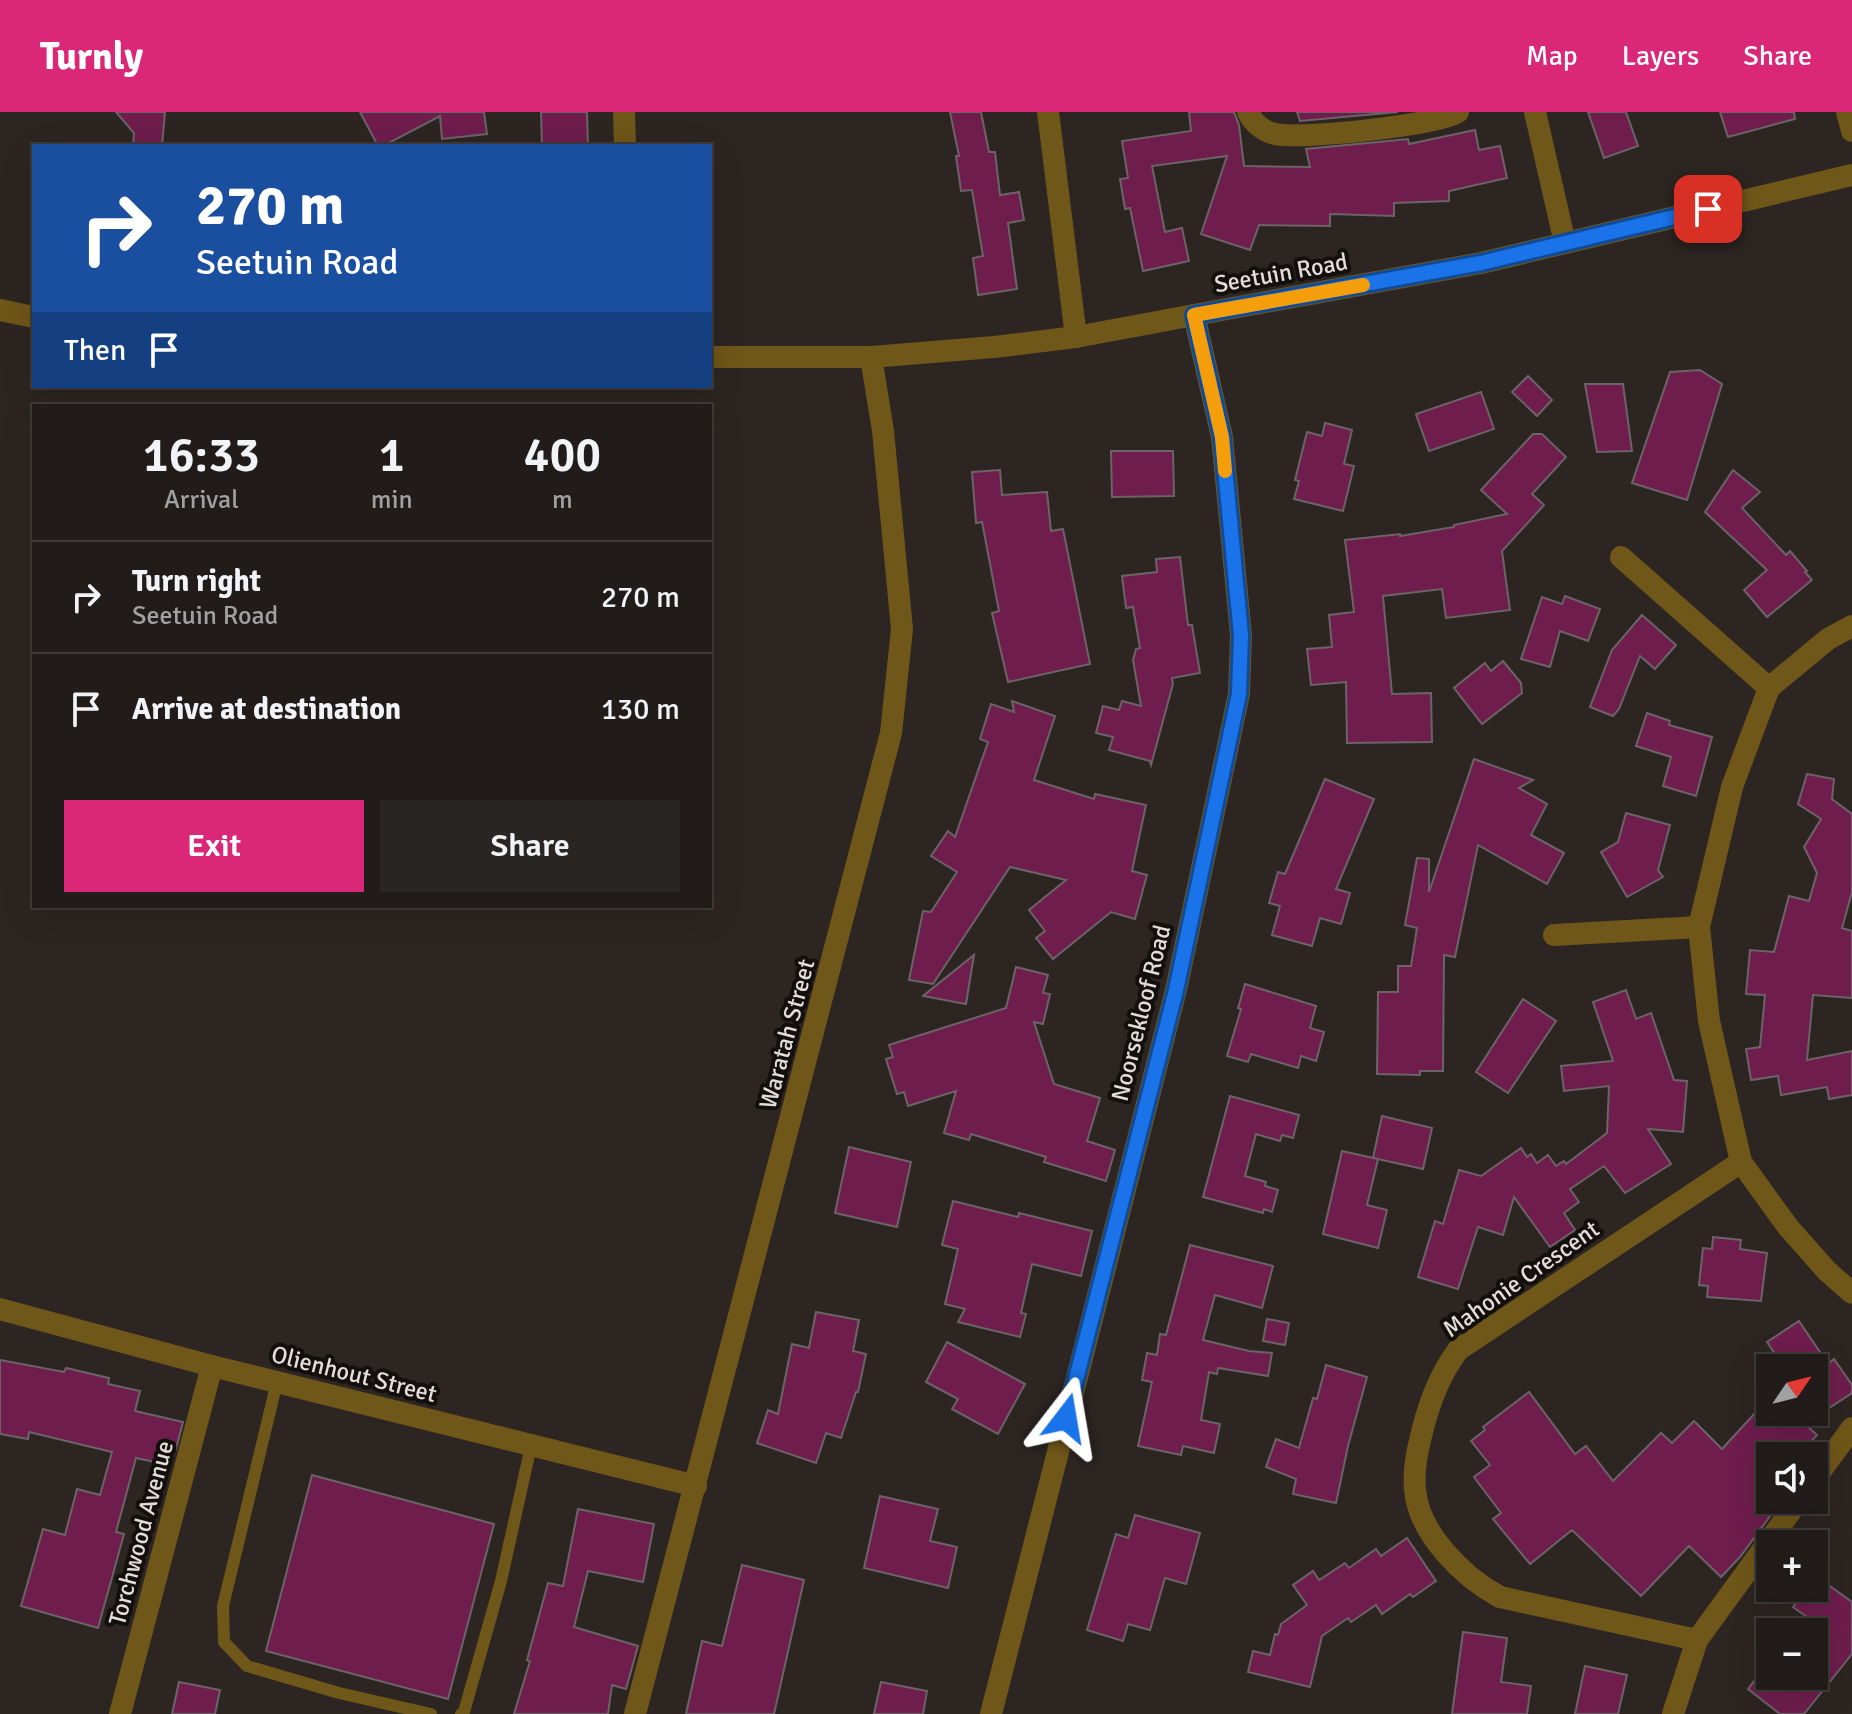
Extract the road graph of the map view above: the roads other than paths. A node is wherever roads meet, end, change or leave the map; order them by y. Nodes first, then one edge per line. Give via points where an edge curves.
1 (624, 112) edge
2 (1048, 112) edge
3 (1248, 112) edge
4 (1458, 112) edge
5 (1535, 112) edge
6 (1847, 112) edge
7 (1852, 131) edge
8 (625, 144) edge
9 (1852, 175) edge
10 (1565, 243) junction
11 (0, 310) edge
12 (1194, 315) junction
13 (32, 317) edge
14 (1076, 337) junction
15 (712, 357) edge
16 (871, 357) junction
17 (1621, 557) dead end
18 (1852, 626) edge
19 (1769, 688) junction
20 (1699, 927) junction
21 (1554, 935) dead end
22 (1741, 1162) junction
23 (1852, 1293) edge
24 (0, 1309) edge
25 (212, 1366) junction
26 (277, 1382) junction
27 (1852, 1428) edge
28 (531, 1446) junction
29 (1828, 1461) edge
30 (696, 1486) junction
31 (1789, 1514) edge
32 (1697, 1640) junction
33 (120, 1714) edge
34 (431, 1714) edge
35 (461, 1714) edge
36 (635, 1714) edge
37 (991, 1714) edge
38 (1673, 1714) edge

1 - 8 street
2 - 14 street
3 - 4 street via 1265,131 1290,136 1407,125
5 - 10 street
6 - 7 street
9 - 10 street, Seetuin Road
10 - 12 street, Seetuin Road
11 - 13 street
12 - 14 street, Seetuin Road
12 - 37 street, Noorsekloof Road via 1222,437 1241,635 1239,694 1176,990
14 - 16 street, Seetuin Road
15 - 16 street, Seetuin Road
16 - 30 street, Waratah Street via 902,629 891,733
17 - 19 street
18 - 19 street
19 - 20 street via 1732,787
20 - 21 street
20 - 22 street via 1709,1021
22 - 23 street via 1788,1227
22 - 32 street, Mahonie Crescent via 1458,1350 1432,1394 1414,1470 1423,1518 1438,1543 1482,1587 1500,1597
24 - 25 street, Olienhout Street
25 - 26 street, Olienhout Street
25 - 33 street, Torchwood Avenue
26 - 28 street, Olienhout Street
26 - 34 lane via 223,1606 224,1642 247,1666
27 - 29 street
28 - 30 street, Olienhout Street
28 - 35 lane via 501,1581
30 - 36 street, Waratah Street
31 - 32 street
32 - 38 street

